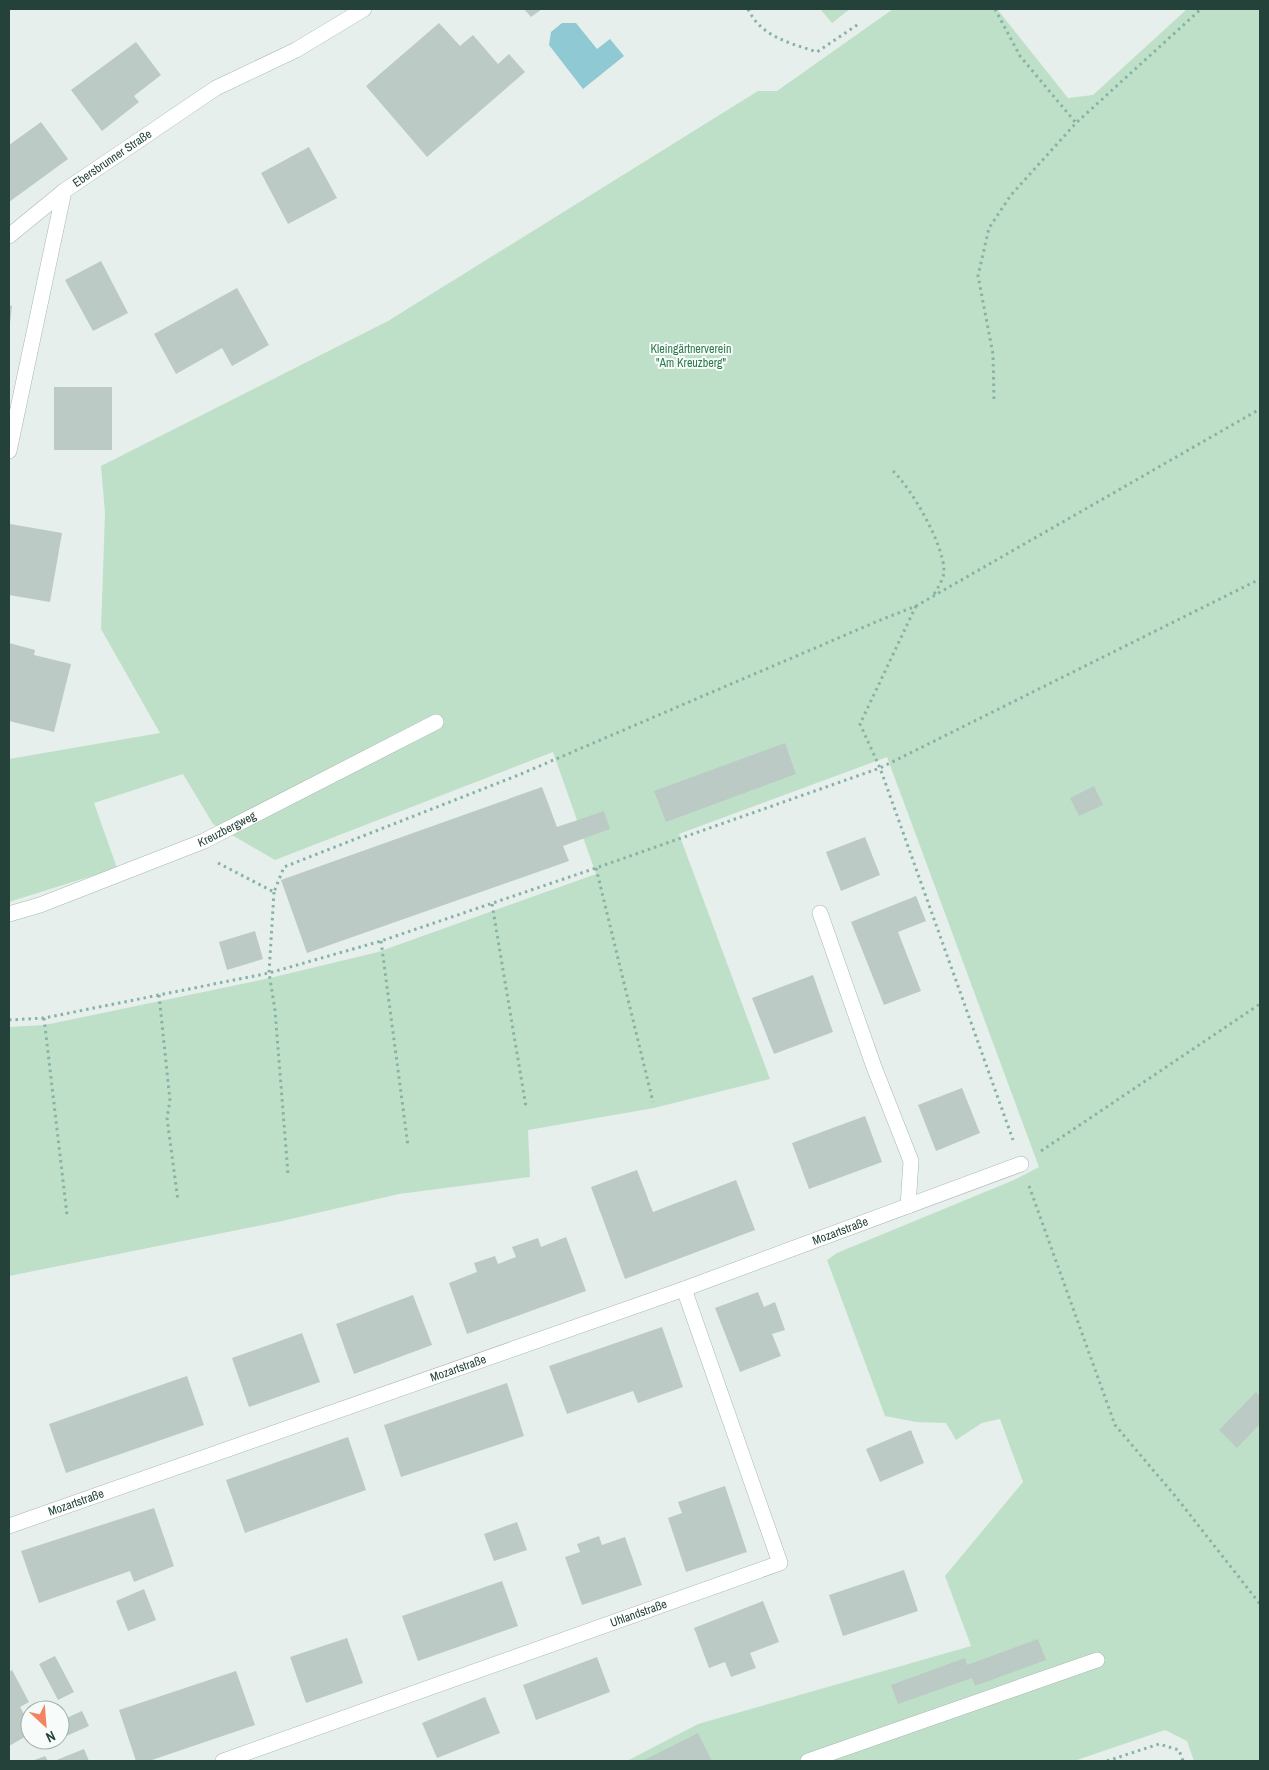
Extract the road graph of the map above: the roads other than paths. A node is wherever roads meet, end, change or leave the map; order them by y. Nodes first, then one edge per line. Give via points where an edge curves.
1 (364, 9) edge
2 (64, 191) junction
3 (9, 236) edge
4 (9, 451) edge
5 (436, 722) dead end
6 (820, 913) dead end
7 (9, 914) edge
8 (1022, 1164) road end
9 (908, 1206) junction
10 (684, 1289) junction
11 (9, 1526) edge
12 (1097, 1660) dead end
13 (223, 1761) edge
14 (808, 1761) edge

1 - 2 street, Ebersbrunner Straße via 296,50 216,88
2 - 3 street
2 - 4 street, Ebersbrunner Straße
5 - 7 street, Kreuzbergweg via 204,841
6 - 9 street via 911,1161
8 - 9 street, Mozartstraße
9 - 10 street, Mozartstraße
10 - 11 street, Mozartstraße
10 - 13 street, Uhlandstraße via 780,1564
12 - 14 street

